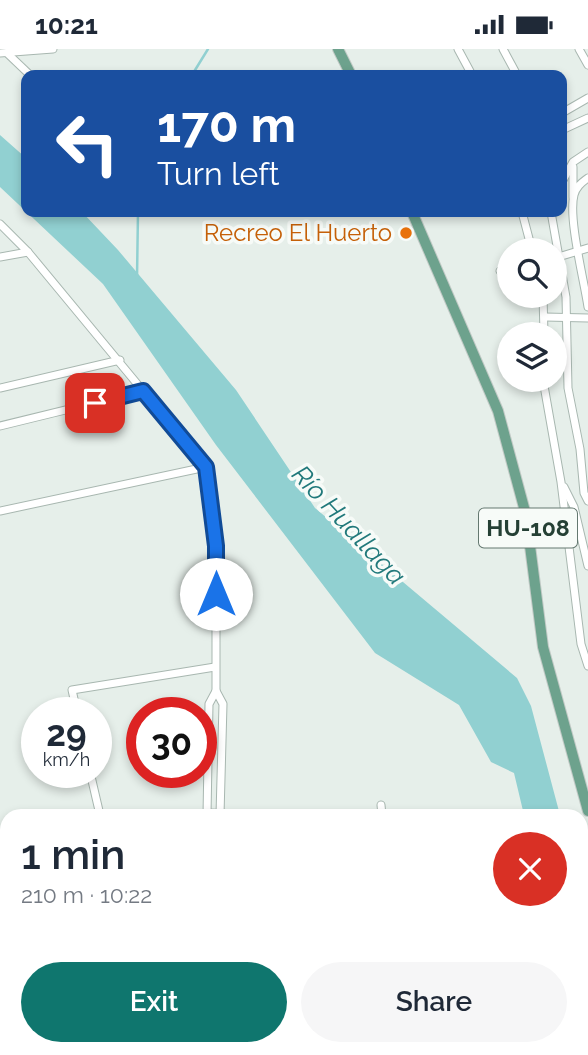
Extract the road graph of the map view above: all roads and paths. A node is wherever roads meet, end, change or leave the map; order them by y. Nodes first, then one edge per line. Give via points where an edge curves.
1 (51, 49) edge
2 (338, 49) edge
3 (458, 49) edge
4 (503, 49) edge
5 (579, 49) edge
6 (4, 53) edge
7 (588, 65) edge
8 (24, 70) edge
9 (348, 70) edge
10 (469, 70) edge
11 (514, 70) edge
12 (588, 99) edge
13 (567, 110) edge
14 (588, 118) edge
15 (567, 128) edge
16 (588, 152) edge
17 (573, 162) junction
18 (567, 173) edge
19 (588, 178) edge
20 (573, 198) junction
21 (414, 217) edge
22 (523, 217) edge
23 (552, 217) edge
24 (0, 224) edge
25 (529, 238) edge
26 (554, 238) edge
27 (584, 249) edge
28 (28, 251) junction
29 (567, 254) edge
30 (0, 257) edge
31 (588, 307) edge
32 (544, 308) edge
33 (566, 308) edge
34 (545, 317) junction
35 (568, 318) junction
36 (588, 318) edge
37 (545, 322) edge
38 (120, 360) junction
39 (0, 389) edge
40 (143, 391) junction
41 (545, 392) edge
42 (0, 426) edge
43 (206, 467) junction
44 (561, 482) junction
45 (588, 501) edge
46 (0, 511) edge
47 (588, 566) edge
48 (584, 643) edge
49 (588, 666) edge
50 (215, 667) junction
51 (216, 691) junction
52 (74, 697) edge
53 (94, 788) edge
54 (381, 805) dead end
55 (99, 809) edge
56 (207, 809) edge
57 (220, 809) edge
58 (381, 809) edge
59 (587, 809) edge

1 - 6 street
2 - 9 main road
3 - 10 street
4 - 11 street
5 - 7 street
6 - 8 street
12 - 13 street
14 - 15 street
16 - 17 street
17 - 18 street
17 - 20 street
19 - 20 street
20 - 27 street
21 - 59 main road, HU-108 via 498,411 526,515 543,647
22 - 25 street
23 - 26 street
24 - 28 street
27 - 29 street
27 - 31 street
28 - 30 street
28 - 38 street
32 - 34 street
33 - 35 street
34 - 35 street
34 - 37 street
35 - 36 street
35 - 45 street via 568,388
38 - 39 street
38 - 40 street
40 - 42 street
40 - 43 street
41 - 44 street
43 - 46 street
43 - 50 street via 216,546
44 - 47 street via 574,507
44 - 48 street
48 - 49 street
50 - 51 street
50 - 52 street via 72,690
51 - 56 street via 209,704
51 - 57 street via 223,704
53 - 55 street
54 - 58 street

